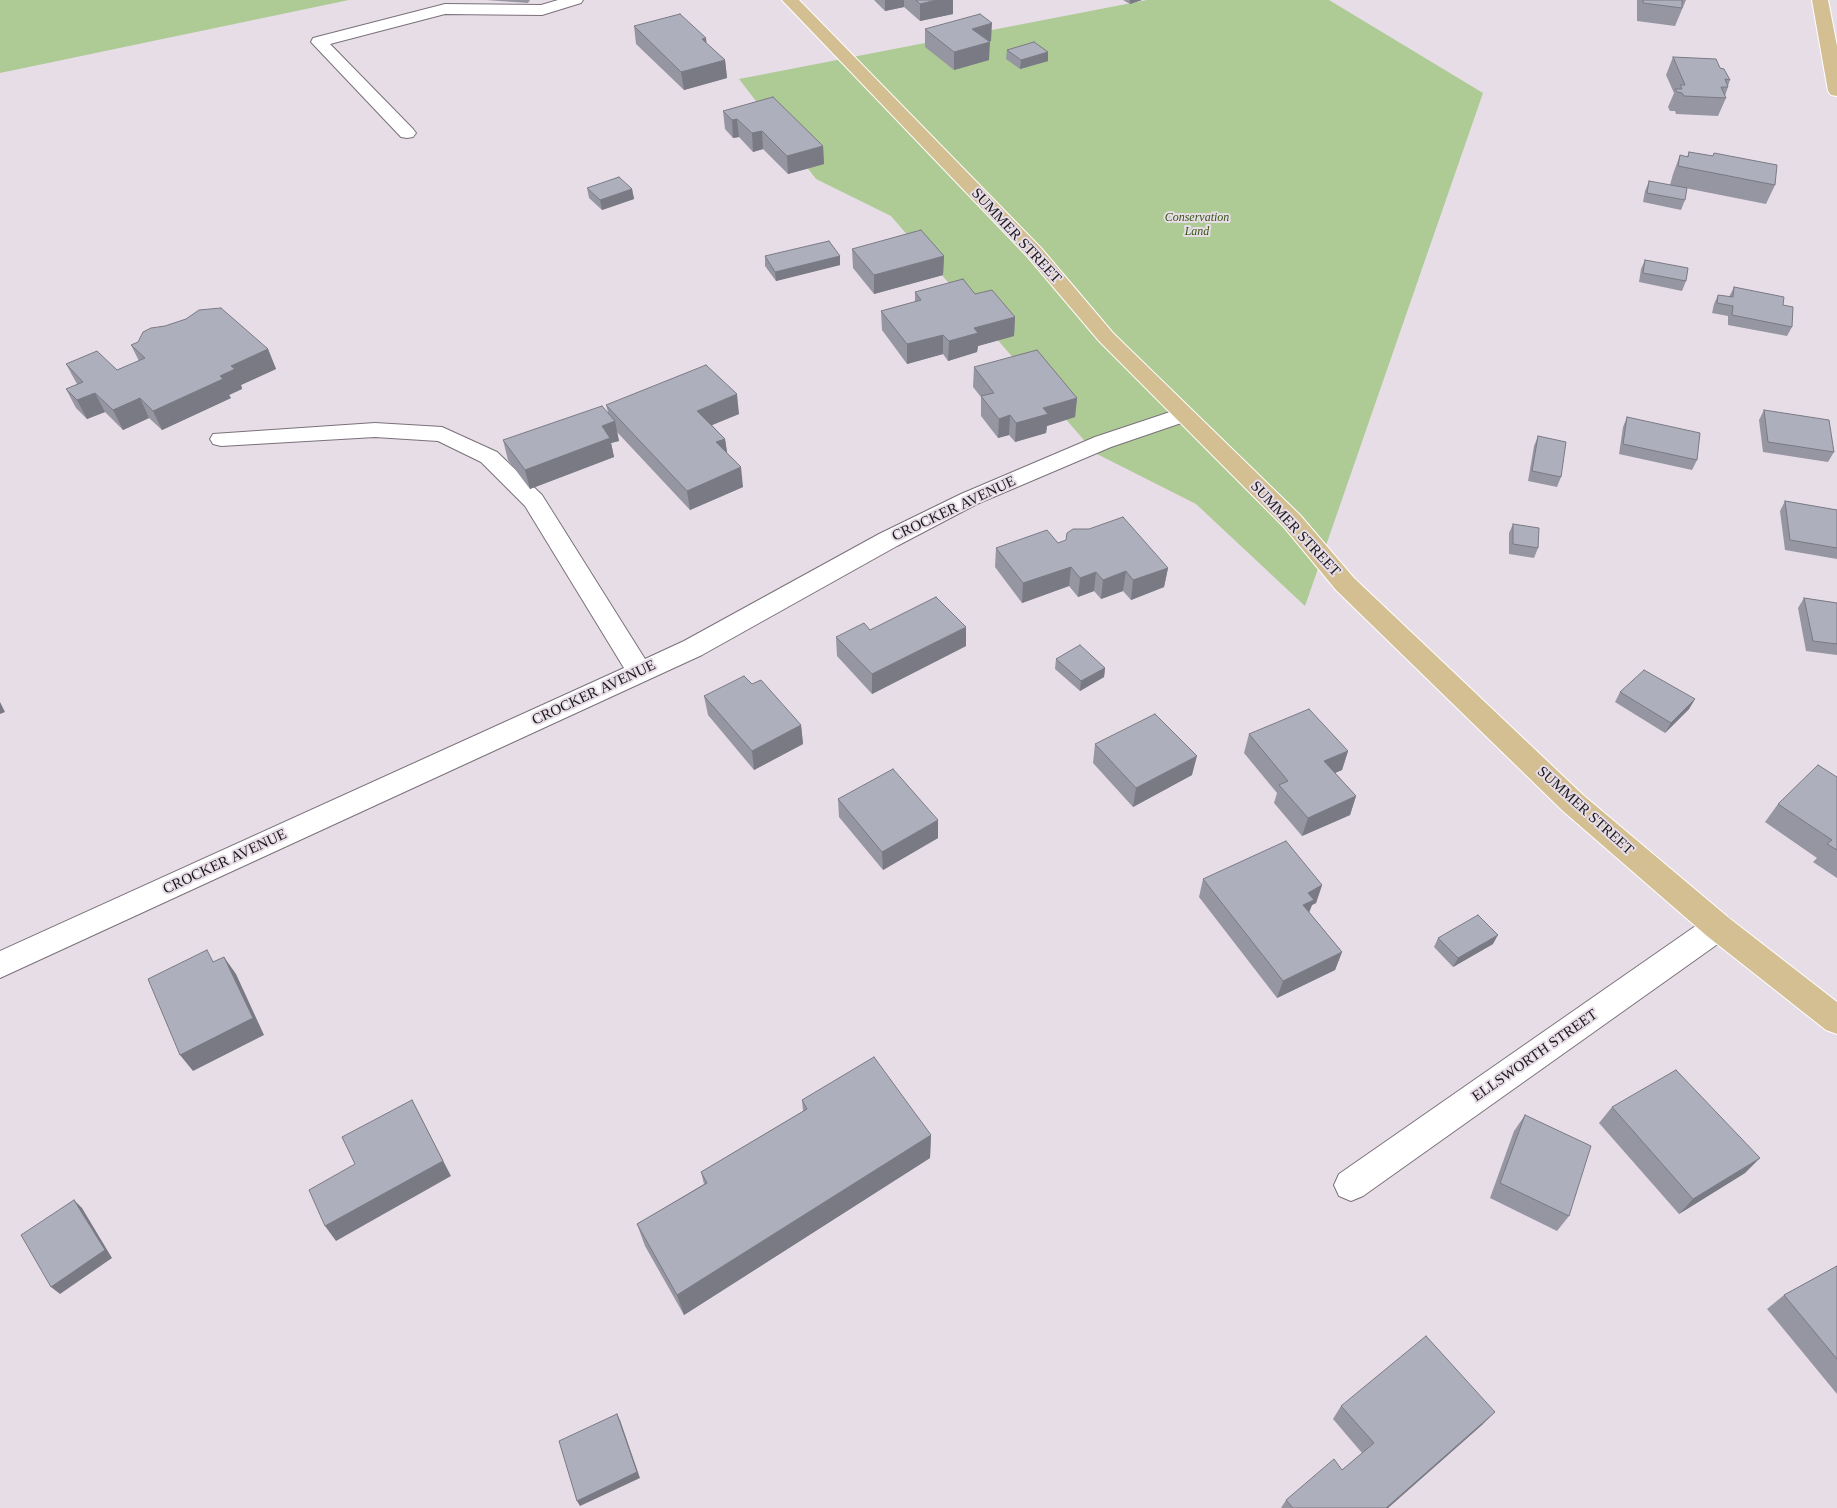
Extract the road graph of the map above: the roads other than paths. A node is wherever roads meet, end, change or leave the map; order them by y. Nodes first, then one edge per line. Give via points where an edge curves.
1 (575, 0) edge
2 (790, 0) edge
3 (1820, 0) edge
4 (1837, 92) edge
5 (407, 133) dead end
6 (1182, 415) junction
7 (221, 439) dead end
8 (640, 672) junction
9 (1718, 927) junction
10 (0, 965) edge
11 (1837, 1020) edge
12 (1351, 1185) dead end

1 - 5 street via 542,10 445,9 319,42
2 - 6 main road, SUMMER STREET via 1034,252 1106,337
3 - 4 main road
6 - 8 street, CROCKER AVENUE via 1103,442 969,499 693,648
6 - 9 main road, SUMMER STREET via 1292,521 1345,584 1573,803
7 - 8 street via 375,430 442,434 489,457 534,501
8 - 10 street, CROCKER AVENUE
9 - 11 main road, SUMMER STREET
9 - 12 street, ELLSWORTH STREET

